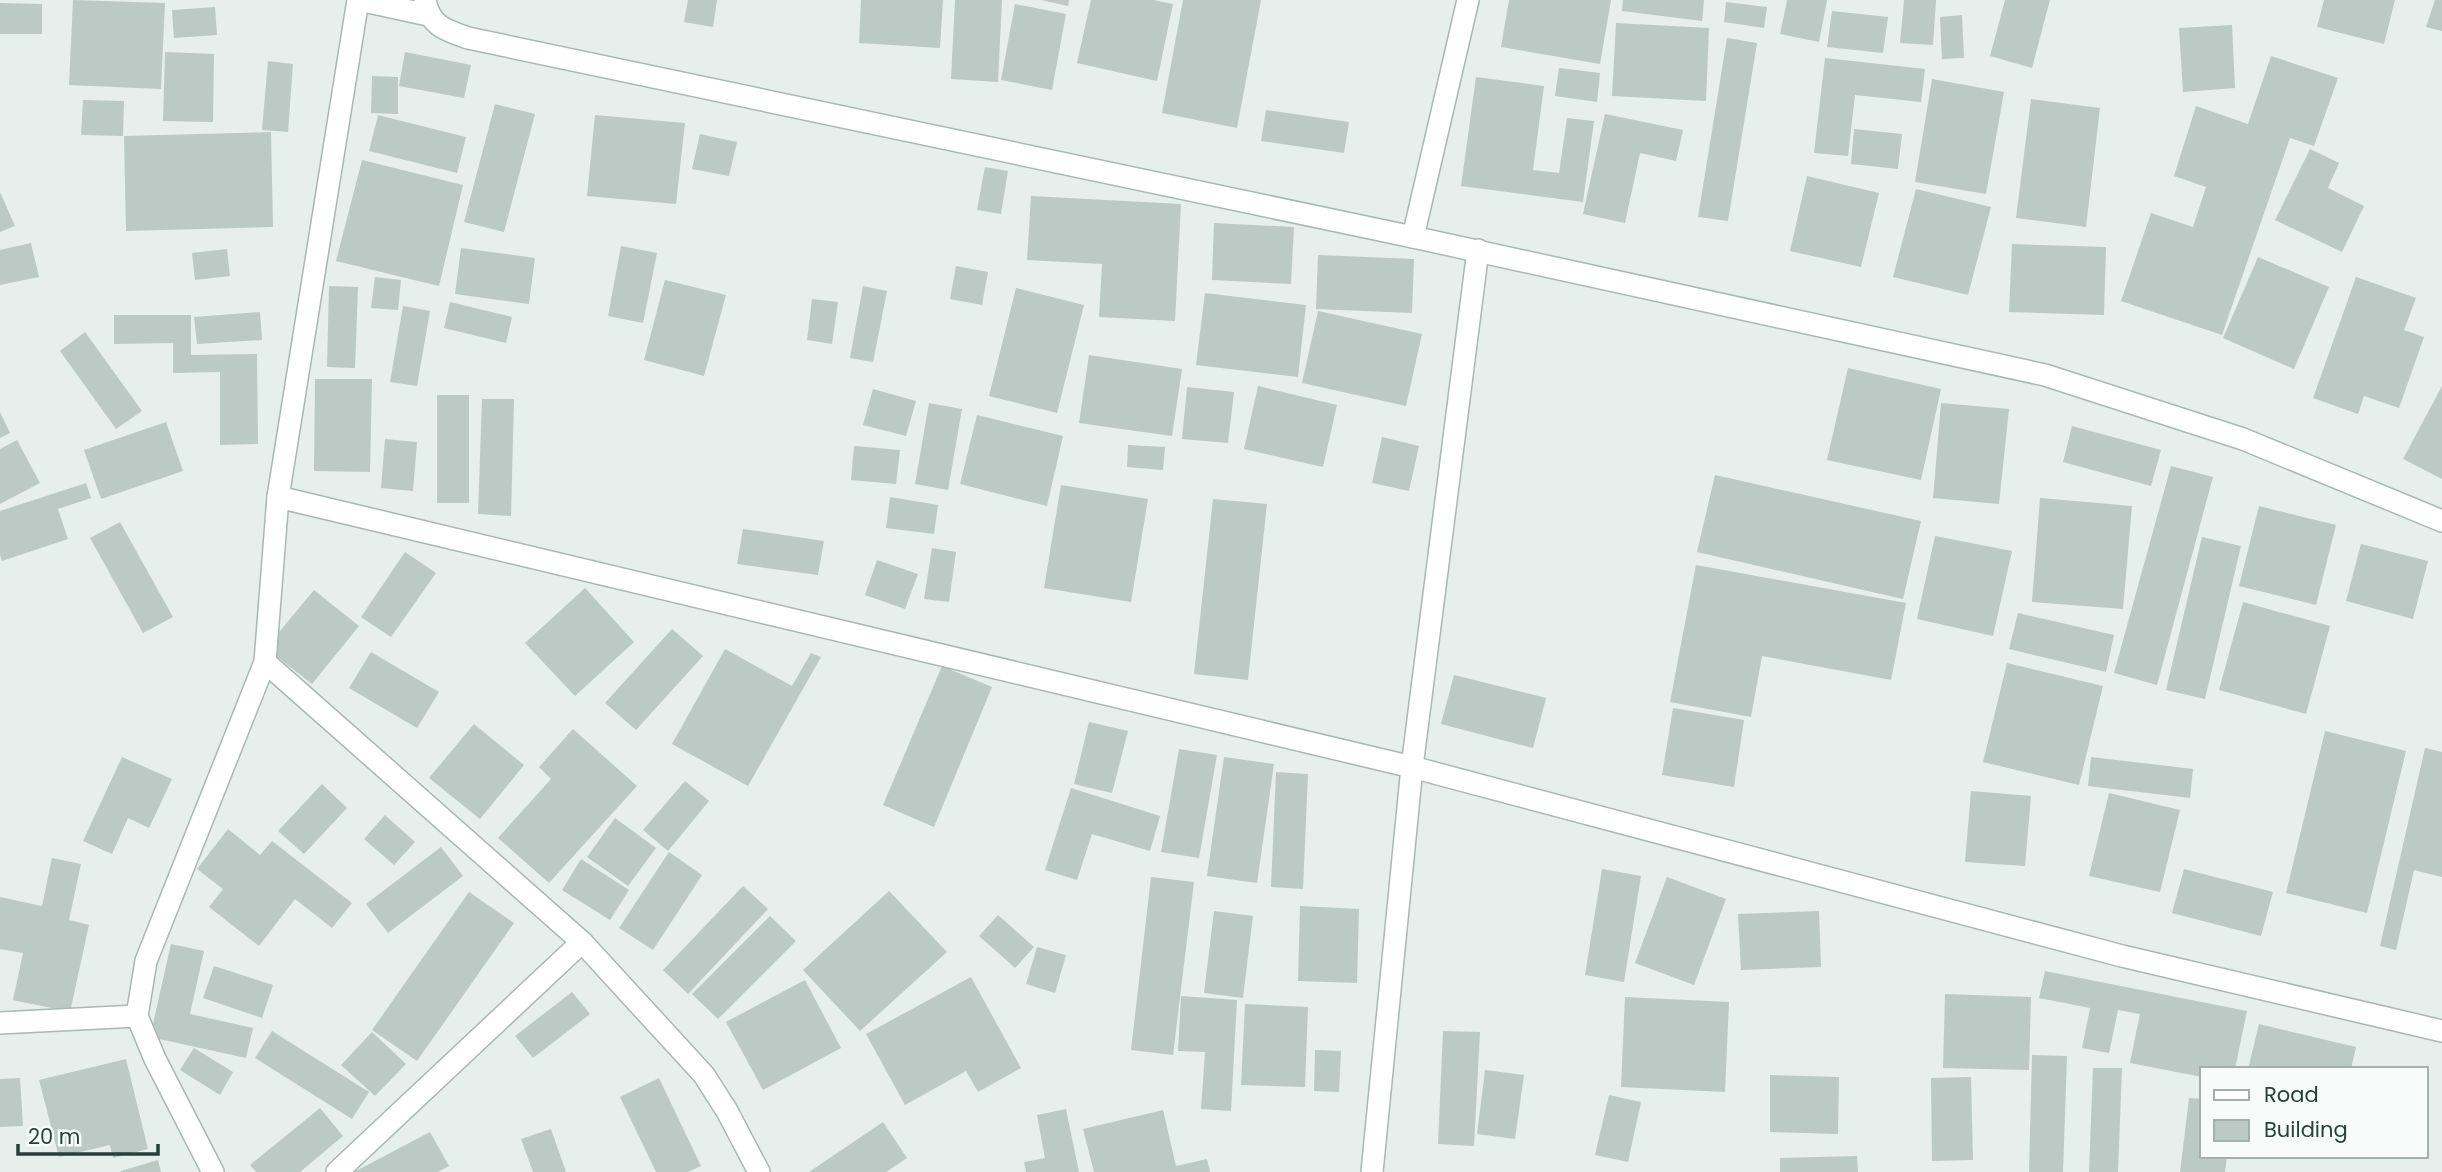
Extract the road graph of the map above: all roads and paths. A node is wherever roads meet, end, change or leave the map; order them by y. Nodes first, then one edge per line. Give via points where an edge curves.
1 (358, 0) edge
2 (1468, 0) edge
3 (427, 8) edge
4 (1413, 237) junction
5 (1478, 250) junction
6 (278, 497) junction
7 (2442, 521) edge
8 (265, 662) junction
9 (1412, 767) junction
10 (582, 942) junction
11 (137, 1016) junction
12 (0, 1023) edge
13 (2442, 1031) edge
14 (213, 1172) edge
15 (337, 1172) edge
16 (759, 1172) edge
17 (1372, 1172) edge

1 - 3 street
1 - 6 street
2 - 4 street
3 - 4 street via 443,29 468,38
4 - 5 street
5 - 7 street via 2045,376 2243,439
5 - 9 street
6 - 8 street
6 - 9 street
8 - 10 street
8 - 11 street via 146,961
9 - 13 street via 2122,956
9 - 17 street
10 - 15 street
10 - 16 street via 705,1075
11 - 12 street
11 - 14 street

